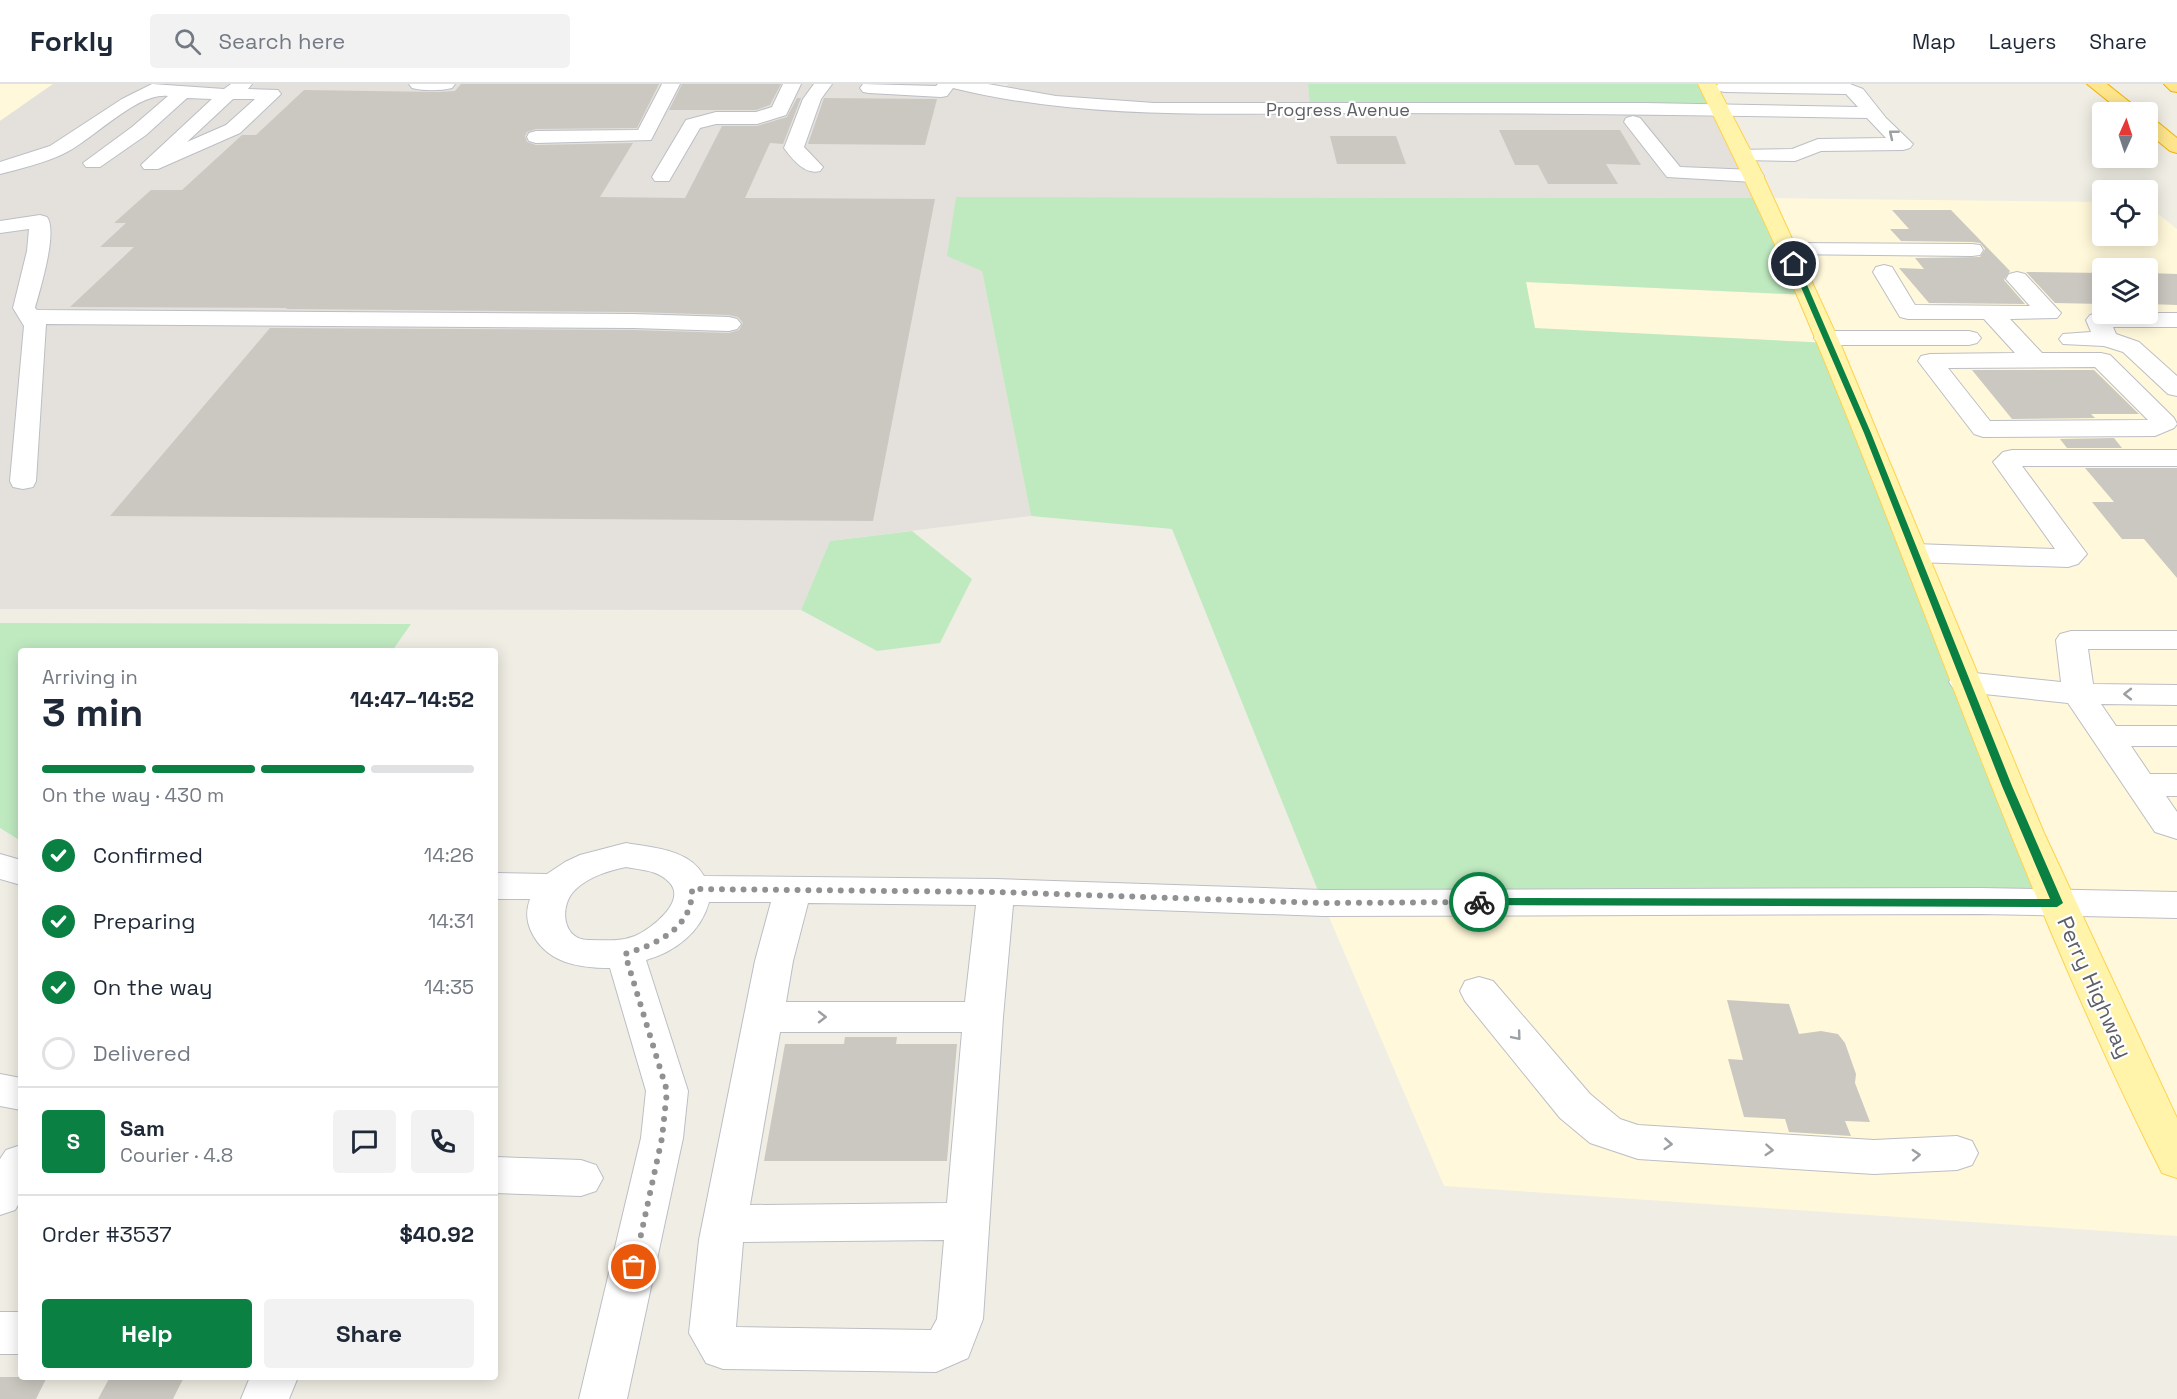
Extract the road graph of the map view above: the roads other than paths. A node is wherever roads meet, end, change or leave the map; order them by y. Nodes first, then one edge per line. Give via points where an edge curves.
1 (418, 84) edge
2 (446, 84) edge
3 (671, 84) edge
4 (792, 84) edge
5 (947, 84) edge
6 (957, 84) edge
7 (1121, 84) edge
8 (2096, 84) edge
9 (2173, 84) edge
10 (822, 85) edge
11 (1707, 85) edge
12 (872, 86) edge
13 (2177, 87) edge
14 (1005, 88) edge
15 (167, 89) edge
16 (236, 89) edge
17 (2120, 102) edge
18 (1116, 106) junction
19 (1233, 109) junction
20 (1720, 109) junction
21 (1795, 110) junction
22 (1845, 112) junction
23 (1872, 113) junction
24 (1636, 115) junction
25 (2158, 132) edge
26 (536, 137) dead end
27 (1872, 145) junction
28 (1810, 147) junction
29 (2177, 147) edge
30 (1741, 151) junction
31 (93, 163) dead end
32 (813, 167) dead end
33 (0, 168) edge
34 (1754, 176) junction
35 (662, 177) dead end
36 (0, 227) edge
37 (1788, 249) junction
38 (1972, 250) dead end
39 (1884, 272) dead end
40 (2017, 279) dead end
41 (27, 312) junction
42 (1990, 312) junction
43 (0, 313) edge
44 (2177, 320) edge
45 (729, 324) dead end
46 (1826, 338) junction
47 (2014, 339) junction
48 (2106, 339) junction
49 (2035, 360) junction
50 (2177, 389) edge
51 (2177, 458) edge
52 (23, 481) dead end
53 (1915, 553) junction
54 (2177, 640) edge
55 (1965, 682) junction
56 (2078, 694) junction
57 (2177, 694) edge
58 (2107, 736) junction
59 (2177, 736) edge
60 (2140, 785) junction
61 (2177, 785) edge
62 (2177, 828) edge
63 (0, 866) edge
64 (18, 872) edge
65 (498, 886) edge
66 (557, 887) junction
67 (692, 889) junction
68 (792, 890) junction
69 (996, 892) junction
70 (2057, 903) junction
71 (2177, 905) edge
72 (625, 954) junction
73 (1479, 991) dead end
74 (763, 1017) junction
75 (983, 1017) junction
76 (0, 1090) edge
77 (18, 1093) edge
78 (2174, 1150) edge
79 (1957, 1153) dead end
80 (18, 1167) edge
81 (498, 1175) edge
82 (581, 1178) dead end
83 (0, 1197) edge
84 (968, 1221) junction
85 (724, 1224) junction
86 (0, 1333) edge
87 (18, 1333) edge
88 (273, 1380) edge
89 (265, 1399) edge
90 (603, 1399) edge

1 - 2 street
3 - 26 street via 644,136
4 - 35 street via 780,111 757,118 716,118 693,124
5 - 12 street via 941,92
6 - 14 street, Progress Avenue
7 - 18 street
8 - 17 highway
9 - 13 highway
10 - 12 street
10 - 32 street via 812,99 795,148
11 - 20 main road, Perry Highway
11 - 23 street via 1849,89 1857,93
14 - 18 street, Progress Avenue
15 - 16 street
15 - 31 street via 139,131
15 - 33 street via 128,103 68,144
16 - 16 street via 168,149 151,165 233,129 272,94
18 - 19 street, Progress Avenue
19 - 24 street, Progress Avenue via 1452,100
19 - 24 street via 1235,125 1611,125
20 - 21 street, Progress Avenue
20 - 24 street, Progress Avenue
20 - 30 main road, Perry Highway
21 - 22 street, Progress Avenue
21 - 28 street
22 - 23 street, Progress Avenue
22 - 27 street
27 -> 23 street via 1903,144
24 - 34 street via 1674,173
25 - 29 highway
27 - 28 street
28 - 30 street via 1793,155
30 - 34 main road, Perry Highway
34 - 37 main road, Perry Highway
36 - 41 street via 40,221
37 - 38 street
37 - 46 main road, Perry Highway
39 - 42 street via 1908,312
40 - 42 street via 2049,313
41 - 43 street
41 - 45 street
41 - 52 street via 36,326
42 - 47 street
44 - 48 street via 2098,320
46 - 47 street
46 - 53 main road, Perry Highway
47 - 48 street
47 - 49 street
48 - 50 street via 2131,347
49 - 49 street via 2101,360 2165,423 2156,428 1983,429 1930,361
51 - 53 street via 2012,458 2006,462 2073,554 2068,558
53 - 55 main road, Perry Highway
54 - 56 street via 2071,640
55 - 56 street
55 - 70 main road, Perry Highway
57 -> 56 street
56 - 58 street
58 - 59 street
58 - 60 street
60 - 61 street
60 - 62 street via 2167,824
63 - 64 street
65 - 66 street
66 - 67 street via 581,868 626,855 668,862 683,872
66 - 72 street via 544,913 548,929 558,943 576,952 599,956
67 - 68 street
67 - 72 street via 685,919 670,934
68 - 69 street
68 - 74 street
69 - 70 street via 1323,903
69 - 75 street
70 - 71 street
70 - 78 main road, Perry Highway
72 - 90 street via 667,1091 662,1138
73 -> 79 street via 1575,1106 1605,1131 1638,1142 1874,1157
74 -> 75 street
74 - 85 street
75 - 84 street
76 - 77 street
80 - 83 street
81 - 82 street
84 - 85 street
84 - 85 street via 960,1319 951,1343 936,1351 723,1348 712,1333
86 - 87 street
88 - 89 street

